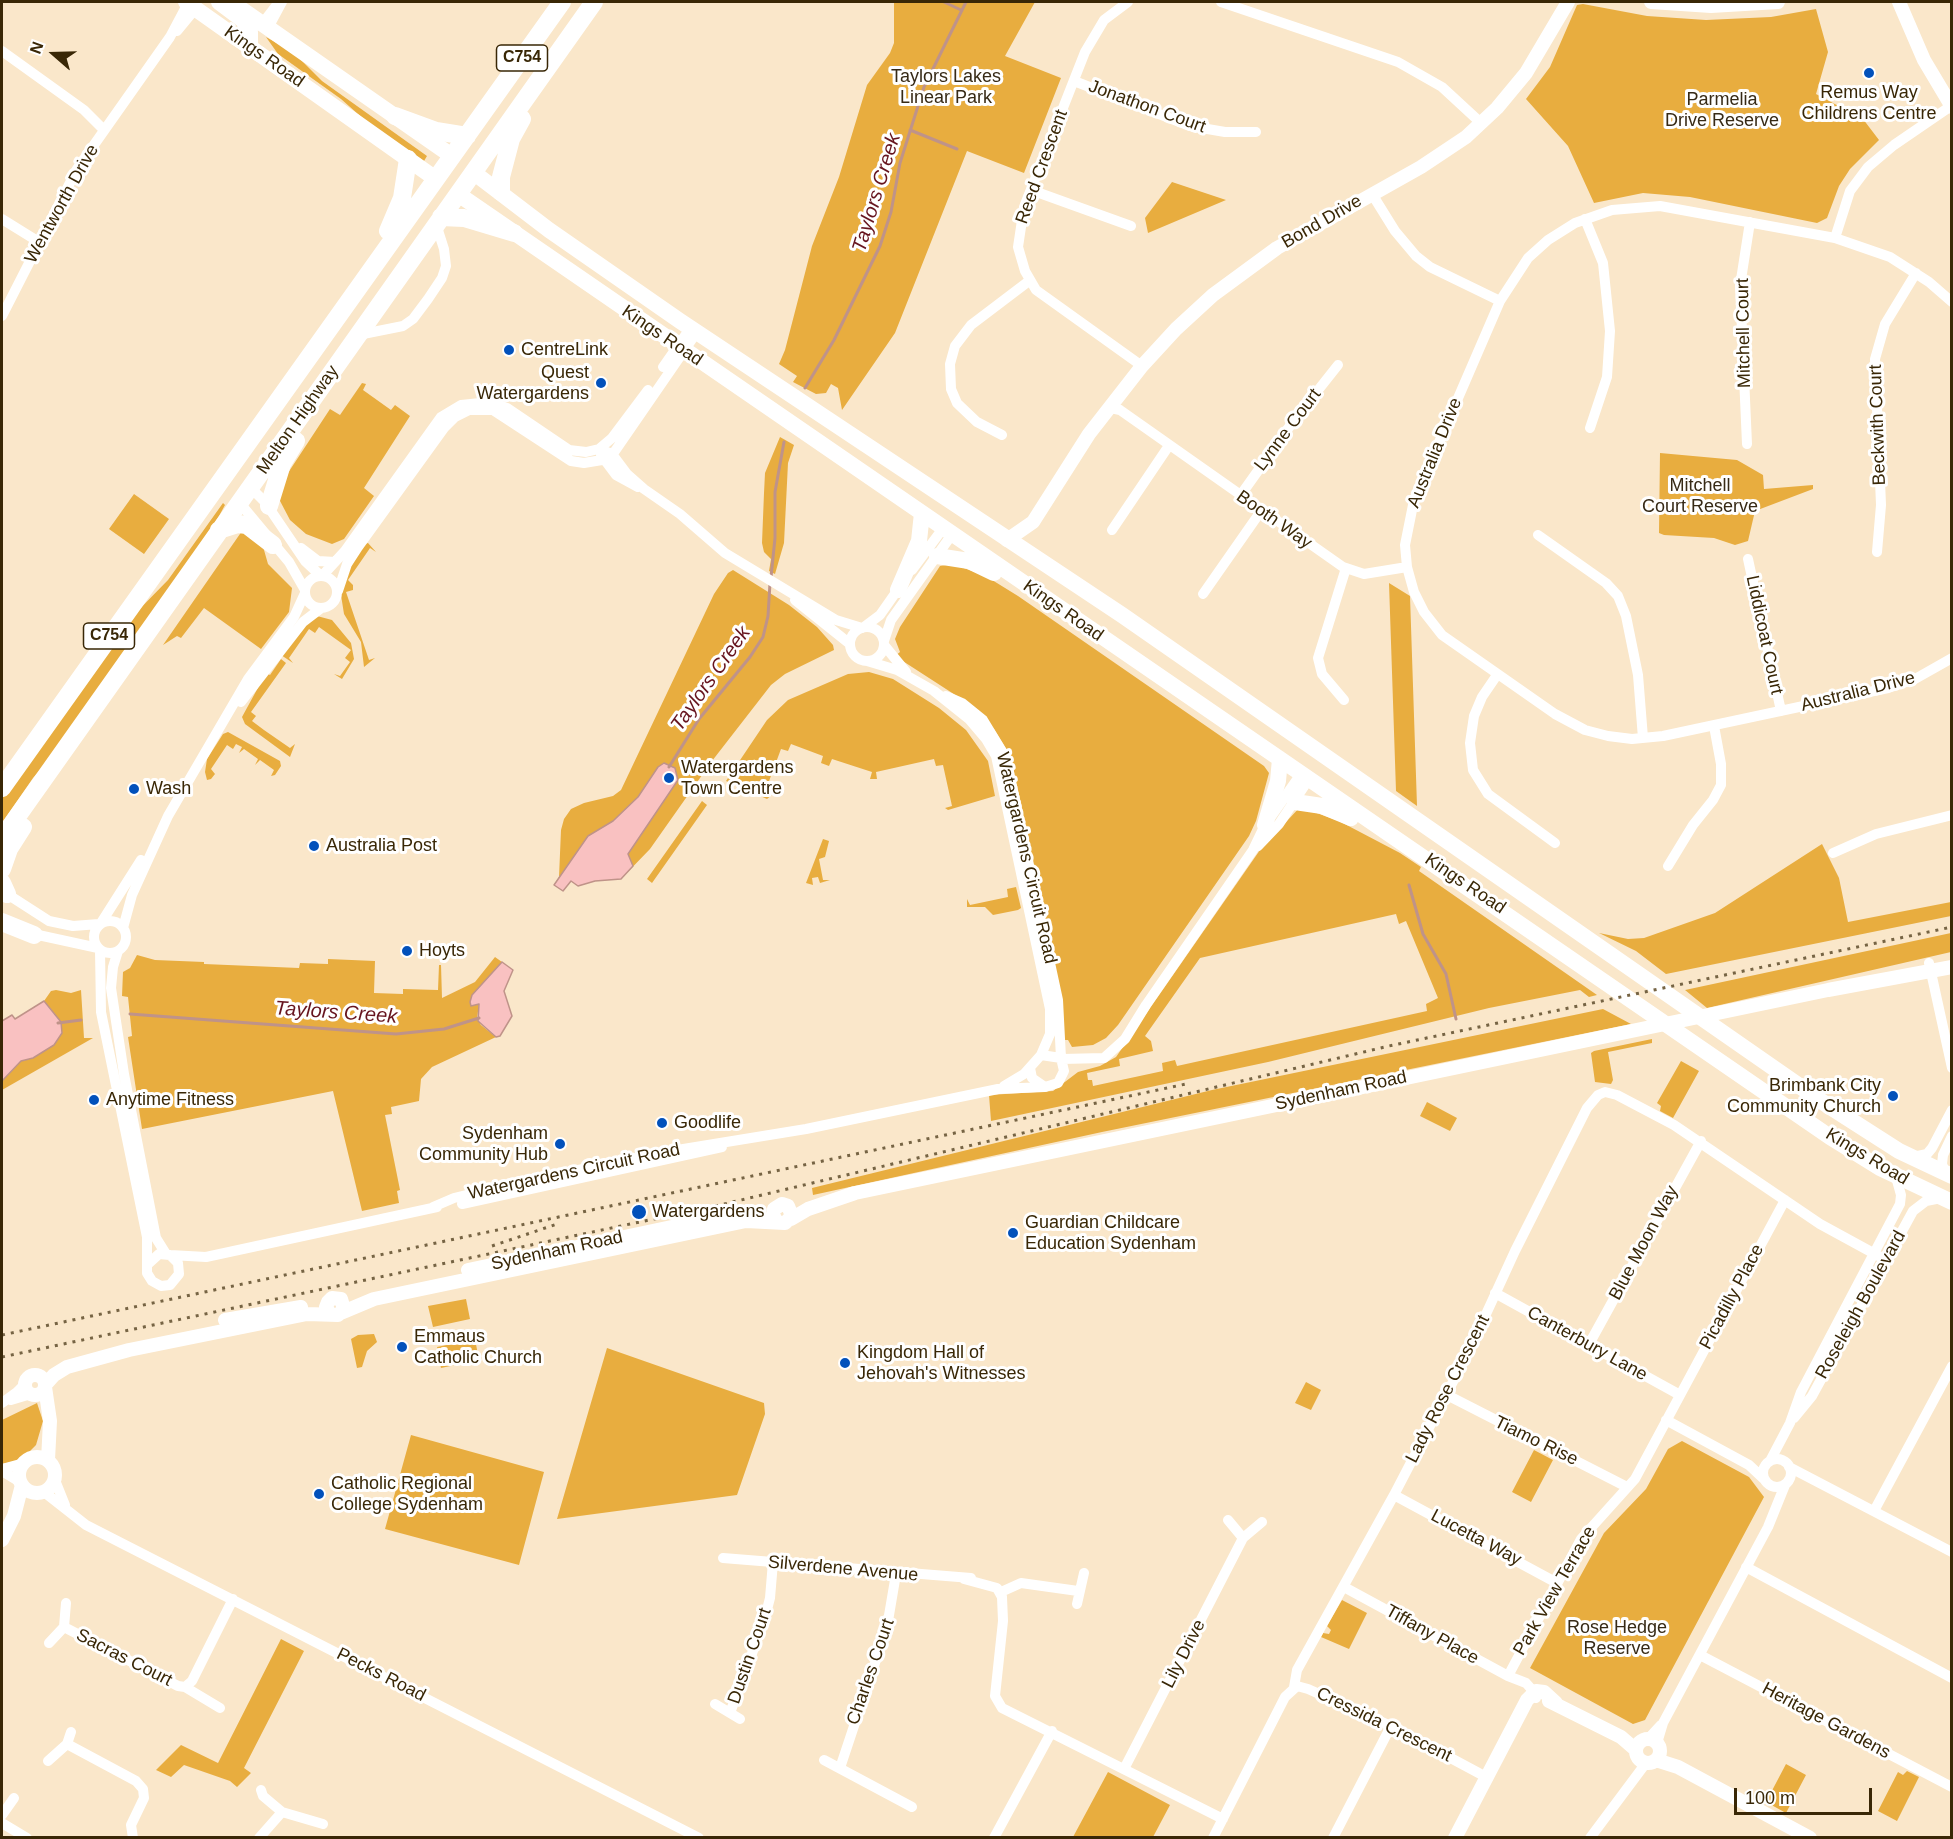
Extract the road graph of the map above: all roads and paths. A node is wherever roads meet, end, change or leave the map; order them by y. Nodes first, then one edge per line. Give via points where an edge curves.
1 (219, 2) edge
2 (231, 2) edge
3 (281, 2) edge
4 (562, 2) edge
5 (596, 2) edge
6 (1128, 2) edge
7 (1221, 2) edge
8 (1559, 2) edge
9 (1568, 2) edge
10 (1651, 2) edge
11 (1778, 2) edge
12 (1899, 2) edge
13 (190, 4) edge
14 (265, 26) junction
15 (1550, 34) junction
16 (250, 47) junction
17 (2, 51) edge
18 (1074, 81) junction
19 (1951, 106) edge
20 (338, 109) junction
21 (395, 116) junction
22 (1481, 123) junction
23 (107, 126) junction
24 (1256, 132) dead end
25 (467, 136) junction
26 (452, 156) junction
27 (408, 159) junction
28 (473, 172) junction
29 (436, 179) junction
30 (1031, 190) junction
31 (501, 192) junction
32 (458, 194) junction
33 (1372, 194) junction
34 (2, 219) edge
35 (1585, 219) junction
36 (439, 221) junction
37 (1750, 222) junction
38 (1131, 226) dead end
39 (514, 233) junction
40 (1835, 238) junction
41 (41, 239) junction
42 (1916, 273) junction
43 (367, 276) junction
44 (1029, 281) junction
45 (1500, 301) junction
46 (1952, 302) edge
47 (2, 316) edge
48 (694, 330) junction
49 (358, 335) junction
50 (680, 348) junction
51 (1338, 365) dead end
52 (1142, 366) junction
53 (324, 382) junction
54 (1111, 408) junction
55 (1590, 428) dead end
56 (1002, 435) dead end
57 (1747, 444) dead end
58 (1168, 447) junction
59 (604, 454) junction
60 (222, 478) junction
61 (244, 495) junction
62 (1240, 496) junction
63 (269, 506) junction
64 (964, 511) junction
65 (1261, 511) junction
66 (922, 513) junction
67 (1033, 522) junction
68 (219, 530) junction
69 (948, 530) junction
70 (1112, 530) dead end
71 (1538, 535) dead end
72 (292, 540) junction
73 (1007, 540) junction
74 (273, 545) junction
75 (1026, 551) junction
76 (1876, 552) dead end
77 (937, 556) junction
78 (1748, 559) dead end
79 (335, 562) junction
80 (1407, 567) junction
81 (1346, 568) junction
82 (321, 576) junction
83 (898, 590) junction
84 (338, 591) junction
85 (305, 592) junction
86 (786, 592) junction
87 (1038, 593) junction
88 (1203, 594) dead end
89 (320, 609) junction
90 (863, 627) junction
91 (884, 643) junction
92 (850, 644) junction
93 (1952, 658) edge
94 (867, 661) junction
95 (1497, 675) junction
96 (910, 676) junction
97 (108, 688) junction
98 (934, 691) junction
99 (1344, 700) dead end
100 (1781, 711) junction
101 (227, 718) junction
102 (1714, 726) junction
103 (1643, 738) junction
104 (1323, 754) junction
105 (1280, 759) junction
106 (1305, 777) junction
107 (2, 789) edge
108 (1295, 802) junction
109 (1952, 815) edge
110 (1265, 825) junction
111 (2, 838) edge
112 (1404, 842) junction
113 (1555, 843) dead end
114 (154, 844) junction
115 (1253, 850) junction
116 (1833, 853) dead end
117 (1668, 866) dead end
118 (2, 869) edge
119 (3, 889) edge
120 (2, 916) edge
121 (2, 922) edge
122 (100, 924) junction
123 (123, 928) junction
124 (34, 936) junction
125 (99, 949) junction
126 (118, 951) junction
127 (1952, 958) edge
128 (113, 967) junction
129 (1930, 967) junction
130 (1952, 967) edge
131 (99, 986) junction
132 (1041, 1055) junction
133 (1098, 1058) junction
134 (1062, 1059) junction
135 (1030, 1068) junction
136 (1952, 1068) edge
137 (1061, 1080) junction
138 (1045, 1087) junction
139 (998, 1089) junction
140 (1952, 1110) edge
141 (1952, 1136) edge
142 (1701, 1141) junction
143 (1912, 1158) junction
144 (1949, 1175) edge
145 (1896, 1177) junction
146 (1785, 1200) junction
147 (1946, 1200) edge
148 (1874, 1254) junction
149 (168, 1255) junction
150 (206, 1257) junction
151 (1886, 1260) junction
152 (148, 1264) junction
153 (179, 1274) junction
154 (1495, 1293) junction
155 (1588, 1346) junction
156 (1952, 1366) edge
157 (36, 1387) junction
158 (1445, 1394) junction
159 (1680, 1395) junction
160 (2, 1402) edge
161 (1666, 1420) junction
162 (1790, 1423) junction
163 (48, 1435) junction
164 (1781, 1443) junction
165 (48, 1460) junction
166 (26, 1461) junction
167 (1768, 1463) junction
168 (1787, 1464) junction
169 (1749, 1465) junction
170 (2, 1470) edge
171 (1806, 1476) junction
172 (55, 1480) junction
173 (1767, 1482) junction
174 (1786, 1483) junction
175 (21, 1484) junction
176 (1626, 1487) junction
177 (40, 1493) junction
178 (1394, 1495) junction
179 (66, 1507) junction
180 (1776, 1507) junction
181 (1874, 1511) junction
182 (14, 1516) junction
183 (1228, 1520) dead end
184 (1262, 1522) dead end
185 (1243, 1538) junction
186 (2, 1540) edge
187 (1952, 1552) edge
188 (723, 1558) dead end
189 (773, 1562) junction
190 (1746, 1567) junction
191 (1084, 1573) dead end
192 (896, 1574) junction
193 (1557, 1583) junction
194 (1344, 1587) junction
195 (1003, 1591) junction
196 (1078, 1591) junction
197 (233, 1599) junction
198 (66, 1603) dead end
199 (1077, 1604) dead end
200 (64, 1627) junction
201 (49, 1642) dead end
202 (1700, 1654) junction
203 (1508, 1676) junction
204 (1952, 1678) edge
205 (185, 1687) junction
206 (1297, 1687) junction
207 (1534, 1695) junction
208 (715, 1704) dead end
209 (220, 1708) dead end
210 (730, 1713) junction
211 (740, 1719) dead end
212 (1391, 1726) junction
213 (1050, 1730) junction
214 (71, 1732) dead end
215 (67, 1744) junction
216 (1648, 1751) junction
217 (824, 1760) dead end
218 (48, 1761) dead end
219 (840, 1768) junction
220 (1124, 1770) junction
221 (1489, 1775) junction
222 (1952, 1787) edge
223 (261, 1790) dead end
224 (14, 1798) dead end
225 (912, 1807) dead end
226 (282, 1812) junction
227 (2, 1815) edge
228 (1223, 1819) junction
229 (2, 1823) edge
230 (323, 1824) dead end
231 (129, 1836) edge
232 (27, 1838) edge
233 (259, 1838) edge
234 (699, 1838) edge
235 (994, 1838) edge
236 (1213, 1838) edge
237 (1333, 1838) edge
238 (1455, 1838) edge
239 (1590, 1838) edge
240 (1810, 1838) edge

1 - 16 main road via 243,20 250,32
2 - 14 main road, Kings Road
3 - 14 street
4 - 25 highway, Melton Highway / C754
5 - 28 highway, Melton Highway / C754
5 - 31 highway via 573,46 513,133
6 - 18 street, Reed Crescent via 1093,34
7 - 22 street via 1398,62 1442,87
8 - 15 street, Bond Drive
9 - 15 street, Bond Drive
10 - 11 street via 1711,6
12 - 19 street via 1924,60
13 - 16 main road, Kings Road
13 - 23 street, Wentworth Drive
14 - 20 main road via 261,34 268,48 329,94
14 - 21 main road, Kings Road
15 - 22 street, Bond Drive via 1526,74
16 - 20 main road, Kings Road
17 - 23 street
18 - 24 street, Jonathon Court via 1190,126
18 - 30 street, Reed Crescent
19 - 40 street via 1868,166 1850,191
20 - 27 main road, Kings Road
21 - 25 highway via 436,131
21 - 26 main road, Kings Road
22 - 33 street, Bond Drive via 1437,157
23 - 41 street, Wentworth Drive via 77,169
25 - 26 highway, Melton Highway / C754
26 - 28 highway, Kings Road
26 - 29 highway, Melton Highway / C754
27 - 29 main road, Kings Road
27 - 43 highway via 397,215
28 - 31 main road, Kings Road
28 - 32 highway, Melton Highway / C754
29 - 32 highway, Kings Road
29 - 43 highway, Melton Highway / C754
30 - 38 street
30 - 44 street, Reed Crescent via 1021,220 1018,247
31 - 48 main road, Kings Road
32 - 36 highway, Melton Highway / C754
32 - 39 main road, Kings Road
33 - 45 street via 1416,256
33 - 52 street, Bond Drive via 1277,248 1236,277 1176,329
34 - 41 street
35 - 37 street, Australia Drive via 1622,208 1660,206
35 - 45 street, Australia Drive via 1557,234 1528,258
35 - 55 street via 1603,263 1610,331 1607,377
36 - 39 highway via 464,218
36 - 49 highway, Melton Highway / C754
36 - 49 street via 446,266 428,299 403,326
37 - 40 street, Australia Drive
37 - 57 street, Mitchell Court via 1740,286
39 - 50 main road, Kings Road
40 - 42 street, Australia Drive via 1877,251
41 - 47 street, Wentworth Drive
42 - 46 street, Australia Drive
42 - 76 street, Beckwith Court via 1885,324 1875,359 1881,505
43 - 60 highway, Melton Highway / C754
44 - 52 street, Reed Crescent via 1045,298
44 - 56 street via 970,326 955,346 950,364 951,388 957,402 977,422
45 - 80 street, Australia Drive via 1414,500 1406,534
48 - 50 street
48 - 64 main road, Kings Road
49 - 53 highway, Melton Highway / C754
50 - 59 street
50 - 66 main road, Kings Road
51 - 62 street, Lynne Court
52 - 54 street, Bond Drive
53 - 61 highway, Melton Highway / C754
53 - 63 highway via 309,420 282,464
54 - 58 street, Booth Way
54 - 67 street, Bond Drive via 1078,450
58 - 62 street, Booth Way
58 - 70 street
59 - 79 street via 569,450 495,403 475,401 461,405 433,426
59 - 84 street via 584,463 571,461 497,412 482,408 465,411 444,428 362,542 347,564
59 - 86 street via 717,548
60 - 61 highway
60 - 107 highway, Melton Highway / C754
61 - 63 street
61 - 68 highway, Melton Highway / C754
61 - 74 street via 249,511
62 - 65 street, Booth Way
63 - 72 street
64 - 69 main road
64 - 73 main road, Kings Road
65 - 81 street, Booth Way
65 - 88 street
66 - 69 main road, Kings Road
66 - 83 main road via 919,541
67 - 73 street
67 - 75 street
68 - 74 highway via 247,525
68 - 97 highway, Melton Highway / C754
69 - 77 street
69 - 83 street
69 - 87 main road, Kings Road
71 - 103 street via 1606,583 1618,596 1638,675
72 - 79 street via 314,559
72 - 82 street via 305,561
73 - 75 main road, Kings Road
74 - 85 street via 294,569
75 - 104 main road, Kings Road
77 - 87 main road via 969,561
77 - 91 street via 891,620
78 - 100 street, Liddicoat Court
79 - 82 street
80 - 81 street, Booth Way via 1372,574
80 - 95 street, Australia Drive via 1419,602 1434,626
81 - 99 street via 1318,658 1322,674
82 - 84 street via 334,582
82 - 85 street via 312,578
83 - 90 street via 880,615
84 - 89 street via 332,605
85 - 89 street via 311,606
85 - 101 street via 294,617 248,679
86 - 90 street via 846,625
86 - 92 street
87 - 105 main road, Kings Road
89 - 101 street via 303,622
90 - 91 street via 875,629
90 - 92 street
91 - 94 street via 876,658
91 - 96 street, Watergardens Circuit Road
92 - 94 street via 854,655
93 - 100 street, Australia Drive via 1896,686
94 - 96 street, Watergardens Circuit Road
95 - 103 street, Australia Drive via 1585,730
95 - 113 street via 1474,716 1470,743 1473,770 1488,794
96 - 98 street, Watergardens Circuit Road
97 - 111 highway, Melton Highway / C754
97 - 118 highway via 76,752 13,842
98 - 132 street, Watergardens Circuit Road via 978,729 999,767 1050,1009 1050,1034
98 - 134 street, Watergardens Circuit Road via 973,710 994,734 1006,758 1058,1000
100 - 102 street, Australia Drive
101 - 114 street
102 - 103 street, Australia Drive
102 - 117 street via 1721,764 1720,785
104 - 106 main road
104 - 143 main road, Kings Road via 1832,1108
105 - 106 main road, Kings Road
105 - 110 main road
106 - 108 street
106 - 110 street
106 - 112 main road, Kings Road
108 - 112 main road via 1329,808
108 - 115 street
109 - 116 street via 1882,832
110 - 115 street
112 - 145 main road, Kings Road via 1830,1137
114 - 122 street
114 - 123 street
115 - 133 street via 1125,1039 1111,1053
119 - 122 street via 56,923
120 - 124 street
121 - 124 highway
122 - 123 street via 113,921
122 - 125 street via 93,936
123 - 126 street via 125,941
124 - 125 street
125 - 126 street
125 - 131 street
126 - 128 street
127 - 129 street, Sydenham Road
128 - 131 street via 106,983
128 - 149 street via 111,988 118,1037 156,1238
129 - 130 street, Sydenham Road
129 - 136 street
129 - 157 street, Sydenham Road via 1888,971 1828,990 1715,1014 855,1194 825,1196 783,1214 733,1214 617,1244 381,1288 336,1307 217,1327 87,1360 59,1371
131 - 152 street via 106,1040 147,1237
132 - 134 street
132 - 135 street
133 - 134 street
133 - 137 street
134 - 137 street
135 - 138 street via 1035,1082
135 - 139 street, Watergardens Circuit Road
137 - 138 street
138 - 139 street, Watergardens Circuit Road
139 - 150 street, Watergardens Circuit Road via 511,1184 454,1198 433,1208
140 - 143 street via 1927,1154
141 - 144 street via 1942,1160
142 - 146 street, Lady Rose Crescent
142 - 154 street, Lady Rose Crescent via 1622,1097 1602,1092 1587,1108
142 - 155 street, Blue Moon Way
143 - 144 main road, Kings Road
145 - 147 main road, Kings Road
145 - 148 street, Roseleigh Boulevard via 1900,1204
146 - 148 street, Lady Rose Crescent
146 - 159 street, Picadilly Place
147 - 151 street, Roseleigh Boulevard via 1926,1201 1913,1212
148 - 151 street, Lady Rose Crescent
148 - 162 street, Roseleigh Boulevard via 1801,1392
149 - 150 street, Watergardens Circuit Road
149 - 152 street via 156,1256
149 - 153 street via 178,1263
150 - 153 street, Watergardens Circuit Road
151 - 162 street, Roseleigh Boulevard via 1812,1396
152 - 153 street via 147,1273 156,1284 170,1285
154 - 155 street, Canterbury Lane
154 - 158 street, Lady Rose Crescent
155 - 159 street, Canterbury Lane
156 - 181 street
157 - 160 street, Sydenham Road
157 - 163 street via 48,1413
158 - 176 street, Tiamo Rise
158 - 178 street, Lady Rose Crescent
159 - 161 street, Park View Terrace
161 - 169 street
161 - 176 street, Park View Terrace via 1635,1479
162 - 164 street, Roseleigh Boulevard
163 - 165 street
163 - 166 street
164 - 167 street, Roseleigh Boulevard
164 - 168 street
165 - 166 street via 38,1457
165 - 172 street via 55,1469
166 - 170 street
166 - 175 street via 19,1472
167 - 168 street via 1778,1459
167 - 169 street
167 - 173 street via 1763,1472
168 - 171 street
168 - 174 street
169 - 173 street
170 - 175 street
171 - 174 street
171 - 181 street
172 - 177 street
172 - 179 street, Pecks Road
173 - 174 street via 1776,1487
173 - 180 street
174 - 180 street
175 - 177 street
175 - 182 street
176 - 193 street, Park View Terrace via 1592,1525
177 - 179 street, Pecks Road
177 - 182 street
178 - 193 street, Lucetta Way
178 - 194 street, Lady Rose Crescent
179 - 197 street, Pecks Road via 86,1525
180 - 190 street
181 - 187 street
182 - 186 street
183 - 185 street
184 - 185 street, Lily Drive
185 - 220 street, Lily Drive
188 - 189 street, Silverdene Avenue
189 - 192 street, Silverdene Avenue
189 - 210 street, Dustin Court via 764,1621
190 - 202 street
190 - 204 street
191 - 196 street
192 - 195 street, Silverdene Avenue via 991,1580
192 - 219 street, Charles Court via 887,1628
193 - 203 street, Park View Terrace
194 - 203 street, Tiffany Place
194 - 206 street, Lady Rose Crescent via 1295,1673
195 - 196 street via 1021,1583
195 - 213 street via 1008,1597 999,1668 1002,1699
196 - 199 street
197 - 205 street, Sacras Court via 192,1681
197 - 234 street, Pecks Road
198 - 200 street, Sacras Court
200 - 201 street, Sacras Court
200 - 205 street, Sacras Court
202 - 216 street
202 - 222 street, Heritage Gardens
203 - 207 street, Tiffany Place
205 - 209 street, Sacras Court
206 - 212 street, Cressida Crescent
206 - 228 street, Cressida Crescent via 1285,1697
207 - 216 street via 1556,1702
207 - 221 street
208 - 210 street, Dustin Court
210 - 211 street, Dustin Court
212 - 221 street, Cressida Crescent
212 - 237 street
213 - 220 street
213 - 235 street
214 - 215 street
215 - 218 street
215 - 231 street via 136,1781 143,1789 144,1798
216 - 239 street
216 - 240 street
217 - 219 street
219 - 225 street
220 - 228 street
221 - 238 street
223 - 226 street
224 - 227 street
226 - 230 street
226 - 233 street
228 - 236 street, Cressida Crescent
229 - 232 street

